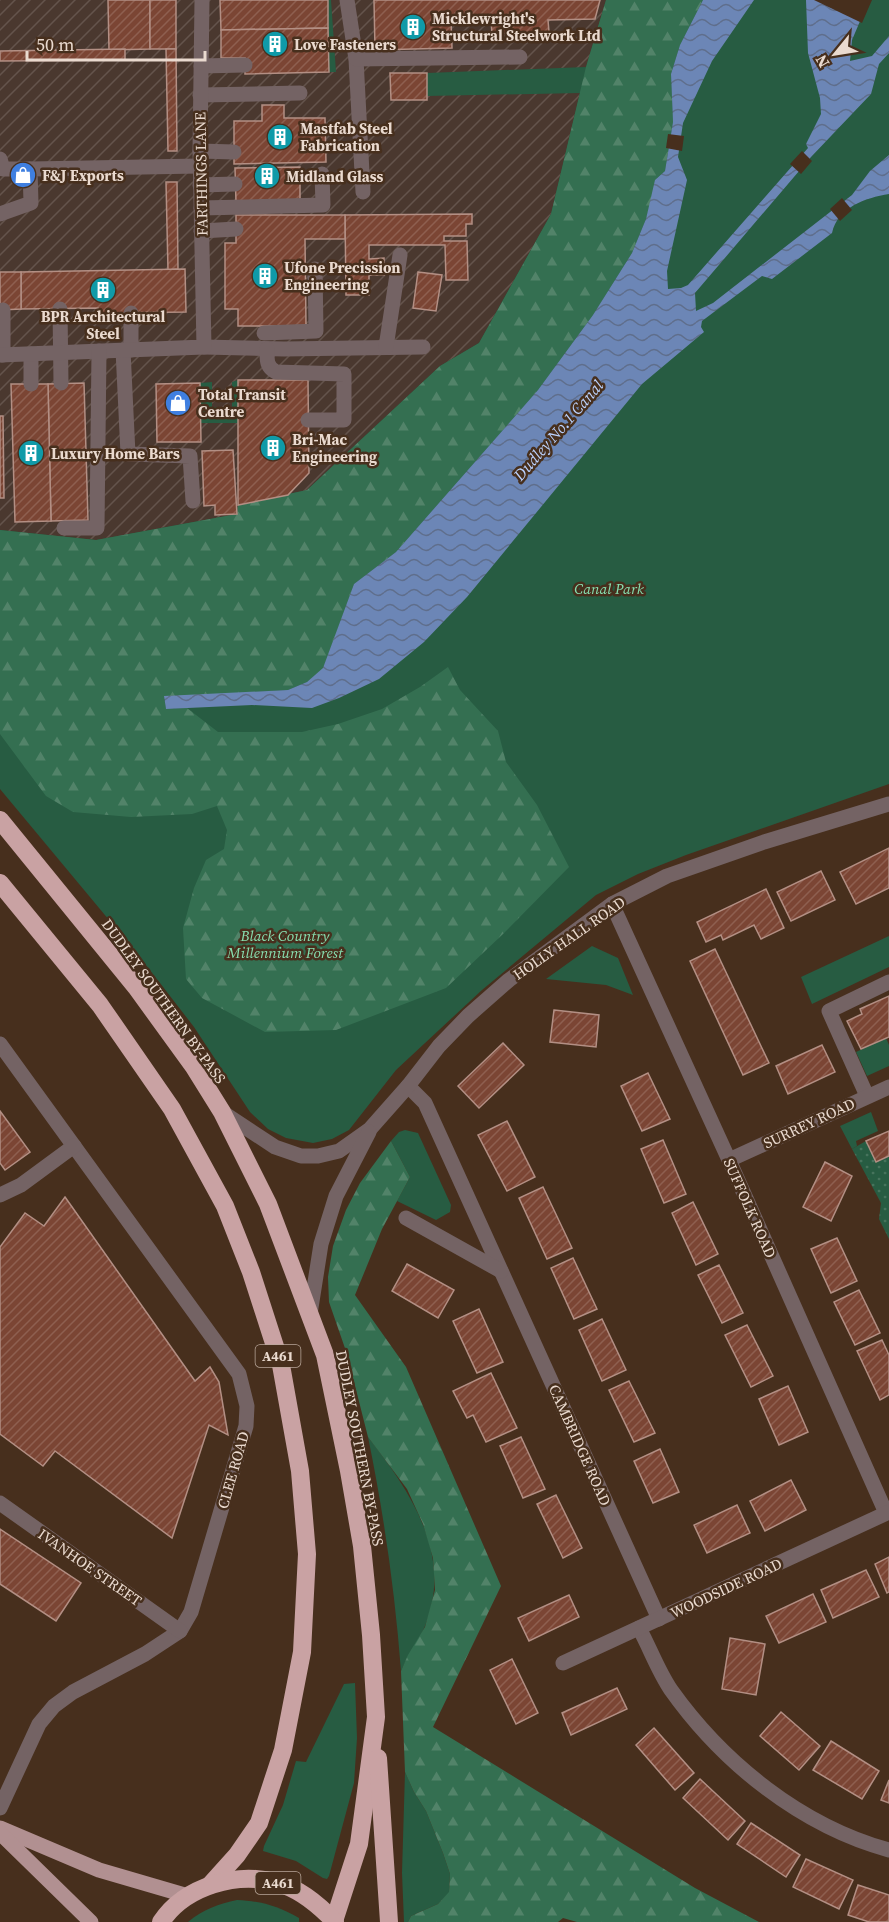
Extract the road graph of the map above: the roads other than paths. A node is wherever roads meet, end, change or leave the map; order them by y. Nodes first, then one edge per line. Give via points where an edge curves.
1 (202, 0) edge
2 (347, 0) edge
3 (520, 57) dead end
4 (356, 59) junction
5 (244, 65) dead end
6 (201, 66) junction
7 (300, 93) dead end
8 (200, 96) junction
9 (234, 152) dead end
10 (0, 159) edge
11 (200, 159) junction
12 (30, 169) junction
13 (322, 174) dead end
14 (235, 184) dead end
15 (200, 185) junction
16 (363, 192) dead end
17 (201, 208) junction
18 (0, 214) edge
19 (236, 229) dead end
20 (201, 231) junction
21 (400, 255) dead end
22 (315, 269) dead end
23 (60, 309) dead end
24 (3, 310) dead end
25 (131, 313) dead end
26 (423, 346) dead end
27 (204, 347) junction
28 (386, 347) junction
29 (265, 349) junction
30 (127, 350) junction
31 (99, 351) junction
32 (62, 353) junction
33 (31, 354) junction
34 (2, 355) edge
35 (61, 383) dead end
36 (31, 384) dead end
37 (308, 420) dead end
38 (193, 501) dead end
39 (64, 528) dead end
40 (889, 804) edge
41 (0, 820) edge
42 (0, 883) edge
43 (612, 904) junction
44 (889, 982) edge
45 (0, 1044) edge
46 (408, 1086) junction
47 (889, 1087) edge
48 (867, 1096) junction
49 (222, 1112) junction
50 (370, 1129) junction
51 (74, 1146) junction
52 (729, 1160) junction
53 (0, 1196) edge
54 (406, 1218) dead end
55 (501, 1271) junction
56 (310, 1314) junction
57 (1, 1506) edge
58 (887, 1513) edge
59 (659, 1618) junction
60 (639, 1628) junction
61 (180, 1631) junction
62 (562, 1663) dead end
63 (376, 1717) junction
64 (0, 1808) edge
65 (0, 1831) edge
66 (889, 1850) edge
67 (210, 1885) junction
68 (188, 1896) junction
69 (91, 1922) edge
70 (161, 1922) edge
71 (334, 1922) edge
72 (389, 1922) edge

1 - 6 street, FARTHINGS LANE
2 - 4 street
3 - 4 street
4 - 16 street
5 - 6 street
6 - 8 street, FARTHINGS LANE
7 - 8 street
8 - 11 street, FARTHINGS LANE
9 - 11 street
10 - 12 street via 3,169
11 - 12 street
11 - 15 street, FARTHINGS LANE
12 - 18 street via 31,202
13 - 17 street via 323,205
14 - 15 street
15 - 17 street, FARTHINGS LANE
17 - 20 street, FARTHINGS LANE
19 - 20 street
20 - 27 street, FARTHINGS LANE
21 - 28 street
22 - 29 street via 316,331 264,330
23 - 32 street
24 - 34 street
25 - 30 street
26 - 28 street
27 - 29 street
27 - 30 street
28 - 29 street
29 - 37 street via 267,363 276,372 344,374 344,420
30 - 31 street
30 - 38 street via 128,454 190,456
31 - 32 street
31 - 39 street via 97,528
32 - 33 street
32 - 35 street
33 - 34 street
33 - 36 street
40 - 43 street, HOLLY HALL ROAD via 667,876
41 - 49 highway, DUDLEY SOUTHERN BY-PASS / A461 via 136,987
42 - 67 highway, A461 via 100,1005 172,1109 225,1206 281,1365 300,1471 307,1554 302,1652 283,1750 259,1823
43 - 46 street, HOLLY HALL ROAD via 509,980 468,1016
43 - 52 street, SUFFOLK ROAD
44 - 48 street via 829,1011
45 - 51 street, CLEE ROAD
46 - 50 street, HOLLY HALL ROAD
46 - 55 street, CAMBRIDGE ROAD via 425,1103
47 - 48 street, SURREY ROAD
48 - 52 street, SURREY ROAD
49 - 50 street, HOLLY HALL ROAD via 275,1147 301,1156 339,1151
49 - 56 highway, DUDLEY SOUTHERN BY-PASS / A461 via 268,1204
50 - 56 street, HOLLY HALL ROAD via 336,1196 321,1244
51 - 53 street
51 - 61 street, CLEE ROAD via 239,1374 247,1406 237,1459 191,1612
52 - 58 street, SUFFOLK ROAD
54 - 55 street
55 - 59 street, CAMBRIDGE ROAD
56 - 63 highway, DUDLEY SOUTHERN BY-PASS / A461 via 325,1355 362,1546
57 - 61 street, IVANHOE STREET
58 - 59 street, WOODSIDE ROAD
59 - 60 street, WOODSIDE ROAD
60 - 62 street, WOODSIDE ROAD
60 - 66 street via 670,1688 739,1766 782,1800 830,1827
61 - 64 street via 54,1706 39,1724
63 - 71 highway, DUDLEY SOUTHERN BY-PASS / A461 via 359,1844
63 - 72 highway, A461
65 - 68 main road via 99,1870
65 - 69 main road
67 - 68 highway, A461
67 - 71 highway, A461 via 244,1878 278,1883 309,1898
68 - 70 highway, A461

